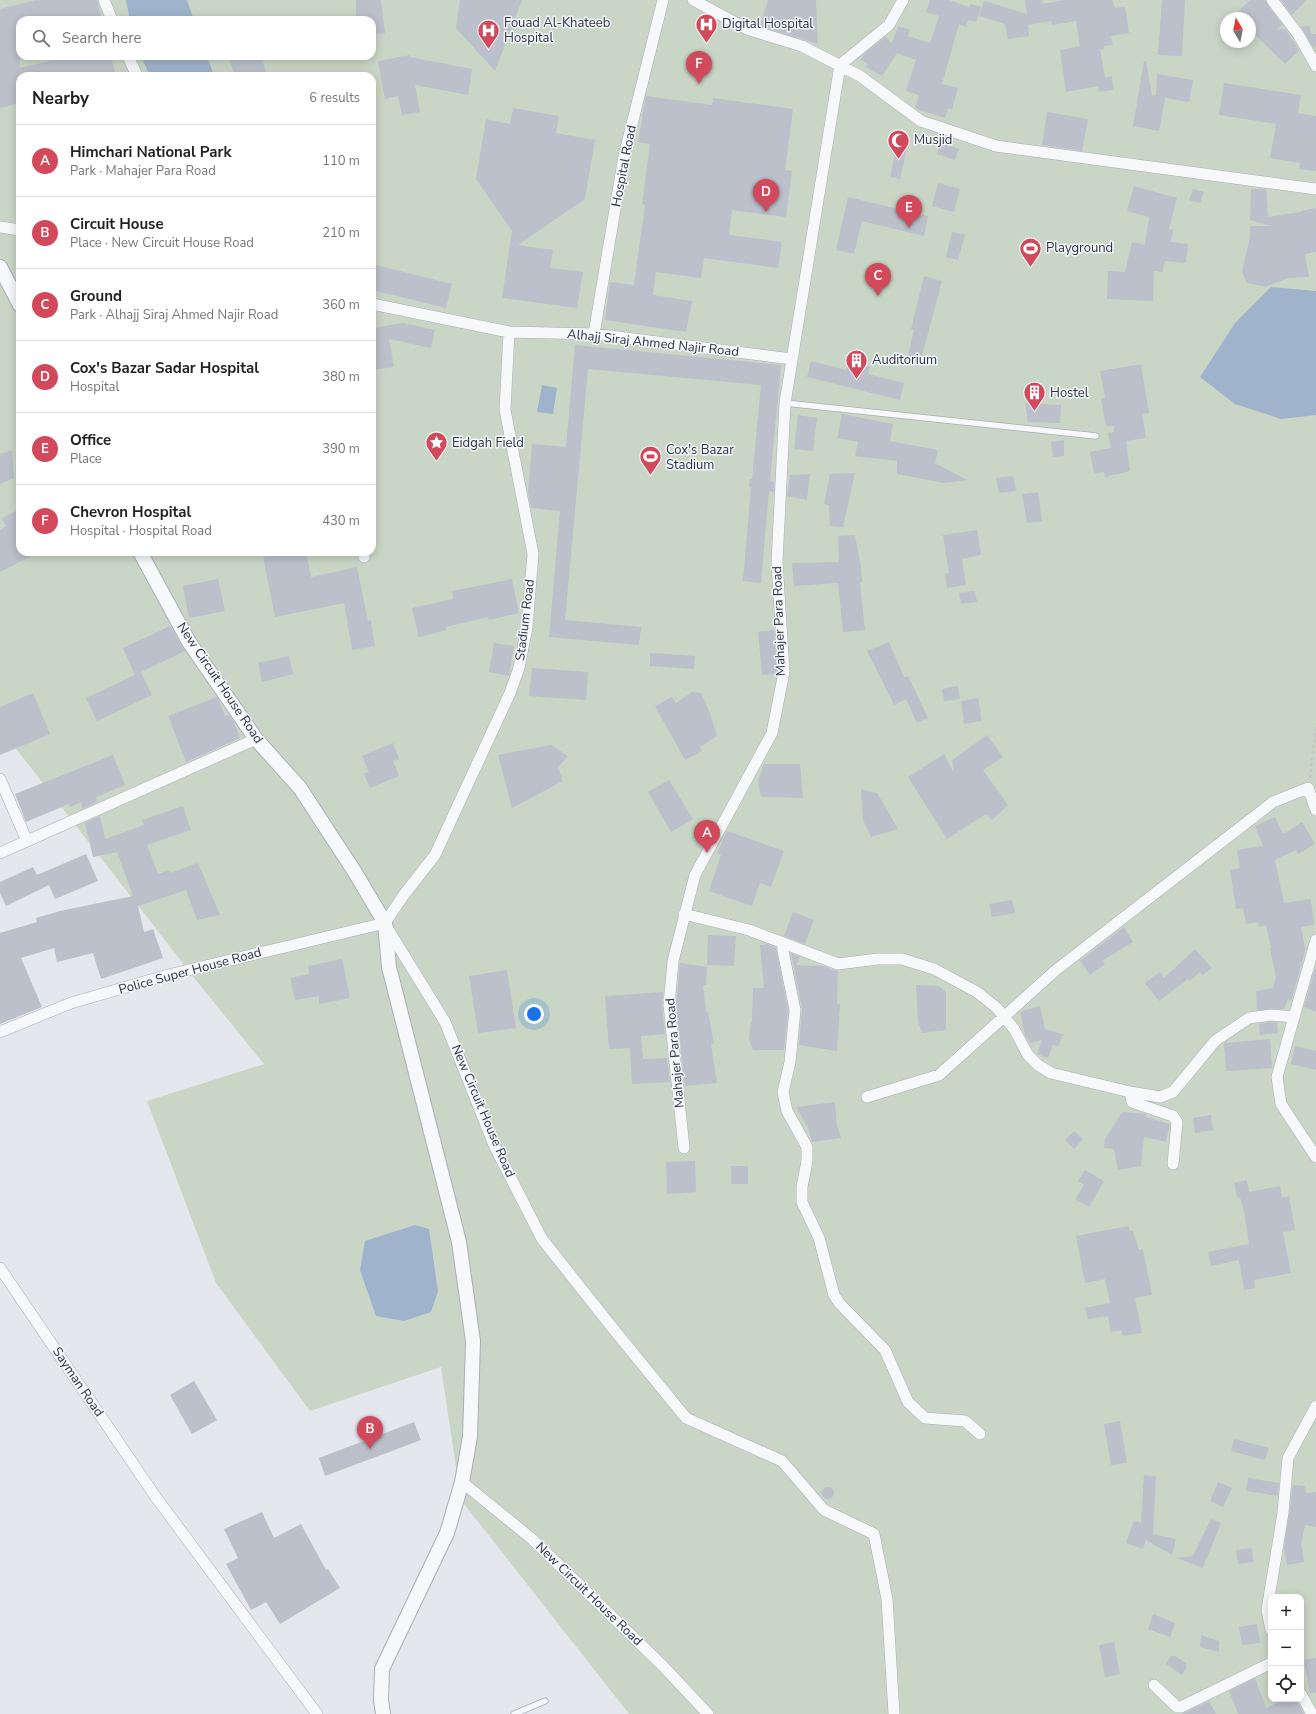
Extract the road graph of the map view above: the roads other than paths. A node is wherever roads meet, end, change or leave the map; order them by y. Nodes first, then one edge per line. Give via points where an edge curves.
1 (104, 0) edge
2 (663, 0) edge
3 (693, 0) edge
4 (902, 0) edge
5 (1272, 0) edge
6 (110, 16) edge
7 (130, 60) edge
8 (840, 65) junction
9 (1316, 66) edge
10 (135, 72) edge
11 (1316, 189) edge
12 (0, 227) edge
13 (16, 229) edge
14 (0, 267) edge
15 (16, 297) edge
16 (376, 305) edge
17 (510, 332) junction
18 (594, 334) junction
19 (792, 359) junction
20 (785, 404) junction
21 (1096, 436) dead end
22 (142, 556) edge
23 (256, 739) junction
24 (0, 779) edge
25 (1316, 810) edge
26 (27, 841) junction
27 (0, 853) edge
28 (684, 914) junction
29 (385, 923) junction
30 (1316, 940) edge
31 (783, 943) junction
32 (1005, 1016) junction
33 (1294, 1017) junction
34 (0, 1032) edge
35 (1130, 1092) junction
36 (867, 1097) dead end
37 (684, 1148) dead end
38 (1316, 1157) edge
39 (1173, 1164) dead end
40 (0, 1268) edge
41 (1316, 1406) edge
42 (980, 1434) dead end
43 (462, 1482) junction
44 (1270, 1594) edge
45 (1268, 1604) edge
46 (1268, 1615) edge
47 (1268, 1664) edge
48 (1154, 1685) dead end
49 (1304, 1699) edge
50 (546, 1701) dead end
51 (315, 1713) edge
52 (383, 1714) edge
53 (514, 1714) edge
54 (708, 1714) edge
55 (894, 1714) edge
56 (1312, 1714) edge

1 - 6 street
2 - 18 street, Hospital Road via 624,156
3 - 8 street via 747,29 802,46
4 - 8 street via 889,25
5 - 9 street via 1298,34
7 - 10 street
8 - 11 street via 860,76 921,121 996,146
8 - 19 street, Mahajer Para Road
12 - 13 street
14 - 15 street
16 - 17 street, Alhajj Siraj Ahmed Najir Road
17 - 18 street, Alhajj Siraj Ahmed Najir Road
17 - 29 street, Stadium Road via 505,410 533,554 527,627 519,668 435,855
18 - 19 street, Alhajj Siraj Ahmed Najir Road
19 - 20 street, Mahajer Para Road
20 - 21 lane
20 - 28 street, Mahajer Para Road via 777,562 784,672 772,733 695,875
22 - 23 street, New Circuit House Road via 189,642
23 - 26 street
23 - 29 street, New Circuit House Road via 300,788
24 - 26 street
25 - 32 street via 1308,788 1273,802 1056,970
26 - 27 street
28 - 31 street via 749,930
28 - 37 street, Mahajer Para Road via 673,960 669,1005
29 - 34 street, Police Super House Road via 168,975 72,1003
29 - 43 street via 389,967 459,1242 474,1340 470,1437
29 - 55 street, New Circuit House Road via 446,1022 494,1145 542,1239 615,1331 686,1418 782,1461 824,1510 874,1534 887,1599
30 - 33 street
31 - 32 street via 838,964 902,959 934,969 976,992
31 - 42 street via 796,1010 790,1062 783,1092 787,1112 806,1147 802,1202 819,1238 834,1294 840,1304 885,1350 908,1402 925,1418 965,1421
32 - 35 street via 1028,1055 1051,1073
32 - 36 street via 939,1075
33 - 35 street via 1271,1015 1249,1018 1215,1041 1173,1092 1160,1097
33 - 38 street via 1277,1077 1281,1104
35 - 39 street via 1132,1102 1173,1116 1177,1122
40 - 51 street, Sayman Road via 155,1496
41 - 44 street via 1288,1458 1283,1513
43 - 52 street via 447,1533 382,1669
43 - 54 street, New Circuit House Road via 532,1539 663,1666
45 - 46 street
47 - 48 street via 1181,1707 1177,1707
49 - 56 street
50 - 53 lane

